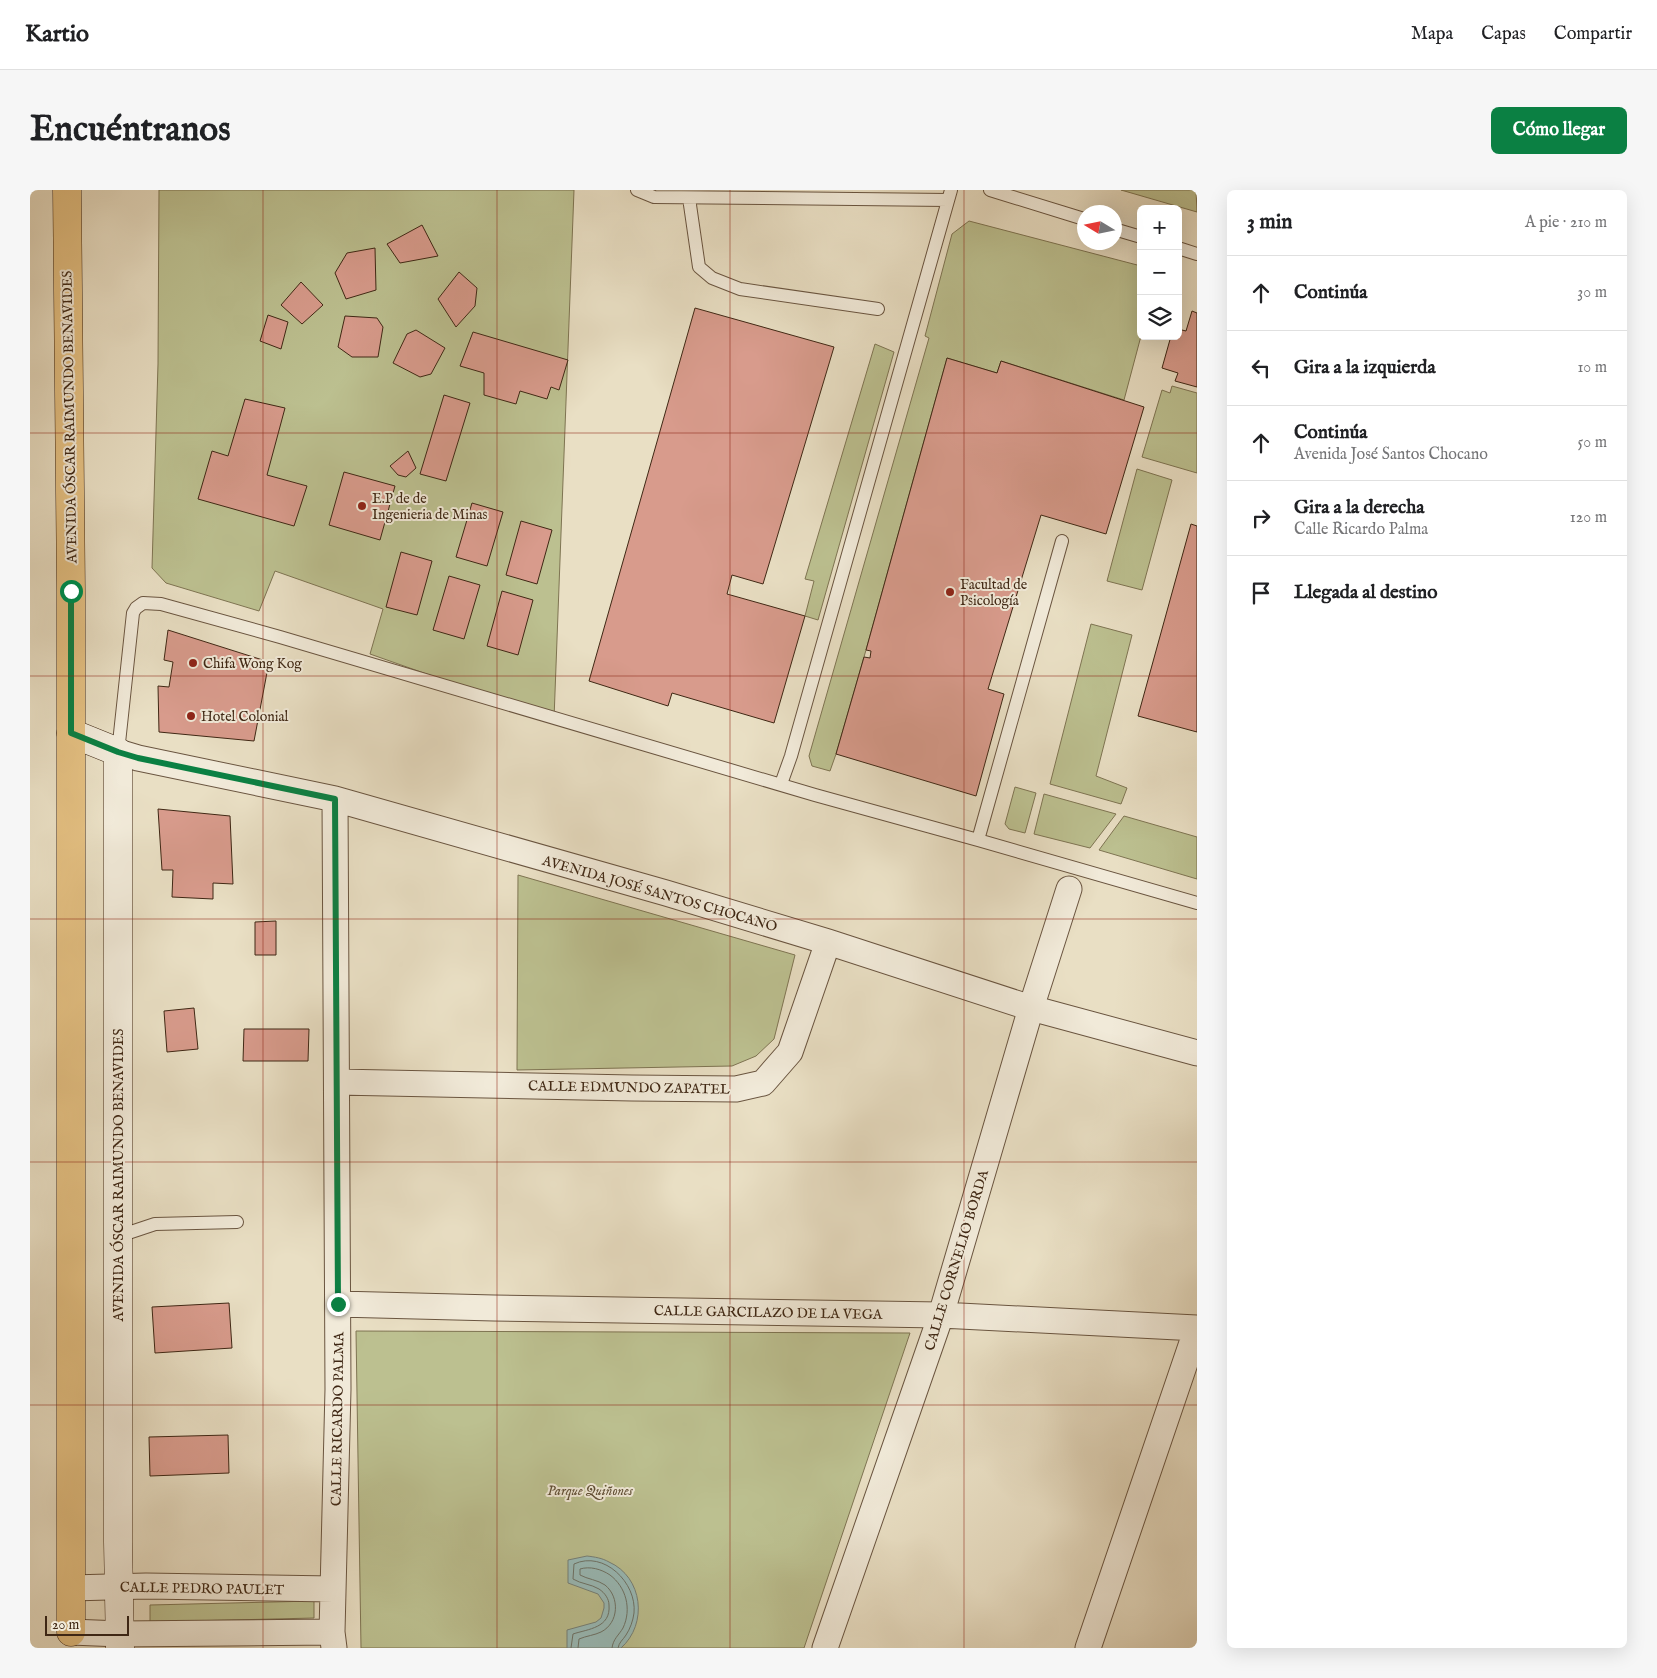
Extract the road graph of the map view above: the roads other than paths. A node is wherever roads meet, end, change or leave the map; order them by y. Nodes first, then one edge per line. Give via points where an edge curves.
1 (67, 190) edge
2 (637, 190) edge
3 (990, 190) edge
4 (949, 195) edge
5 (689, 198) junction
6 (1077, 217) edge
7 (1122, 231) edge
8 (1137, 236) edge
9 (1182, 249) edge
10 (1197, 254) edge
11 (878, 309) dead end
12 (1062, 541) dead end
13 (71, 733) junction
14 (118, 752) junction
15 (781, 784) junction
16 (335, 799) junction
17 (978, 840) junction
18 (1072, 879) junction
19 (1197, 903) edge
20 (828, 942) junction
21 (1031, 1008) junction
22 (1197, 1053) edge
23 (337, 1082) junction
24 (237, 1222) dead end
25 (119, 1236) junction
26 (338, 1304) junction
27 (941, 1315) junction
28 (1197, 1328) edge
29 (119, 1587) junction
30 (71, 1588) junction
31 (334, 1589) junction
32 (71, 1632) joint
33 (333, 1640) edge
34 (120, 1641) edge
35 (825, 1648) edge
36 (1088, 1648) edge

1 - 13 main road, AVENIDA ÓSCAR RAIMUNDO BENAVIDES
2 - 5 lane via 654,197
3 - 6 lane
4 - 5 lane
4 - 15 lane
5 - 11 lane via 699,267 712,278 740,289
7 - 8 lane
9 - 10 lane
12 - 17 lane
13 - 14 main road
13 - 30 main road, AVENIDA ÓSCAR RAIMUNDO BENAVIDES
14 - 15 lane via 133,613 143,602 162,604 280,637
14 - 16 street, AVENIDA JOSÉ SANTOS CHOCANO
14 - 25 main road, AVENIDA ÓSCAR RAIMUNDO BENAVIDES
15 - 17 lane
16 - 20 street, AVENIDA JOSÉ SANTOS CHOCANO
16 - 23 street, CALLE RICARDO PALMA
17 - 18 lane
18 - 19 lane
18 - 21 street, CALLE CORNELIO BORDA
20 - 21 street, AVENIDA JOSÉ SANTOS CHOCANO
20 - 23 street, CALLE EDMUNDO ZAPATEL via 790,1052 763,1083 717,1089
21 - 22 street, AVENIDA JOSÉ SANTOS CHOCANO
21 - 27 street, CALLE CORNELIO BORDA
23 - 26 street, CALLE RICARDO PALMA
24 - 25 lane via 155,1224
25 - 29 main road, AVENIDA ÓSCAR RAIMUNDO BENAVIDES
26 - 27 street, CALLE GARCILAZO DE LA VEGA
26 - 31 street, CALLE RICARDO PALMA
27 - 28 street, CALLE GARCILAZO DE LA VEGA
27 - 35 street, CALLE CORNELIO BORDA
28 - 36 street
29 - 30 street, CALLE PEDRO PAULET
29 - 31 street, CALLE PEDRO PAULET
29 - 34 main road, AVENIDA ÓSCAR RAIMUNDO BENAVIDES
30 - 32 main road, AVENIDA ÓSCAR RAIMUNDO BENAVIDES
31 - 33 street, CALLE RICARDO PALMA
32 - 34 street
33 - 34 street

